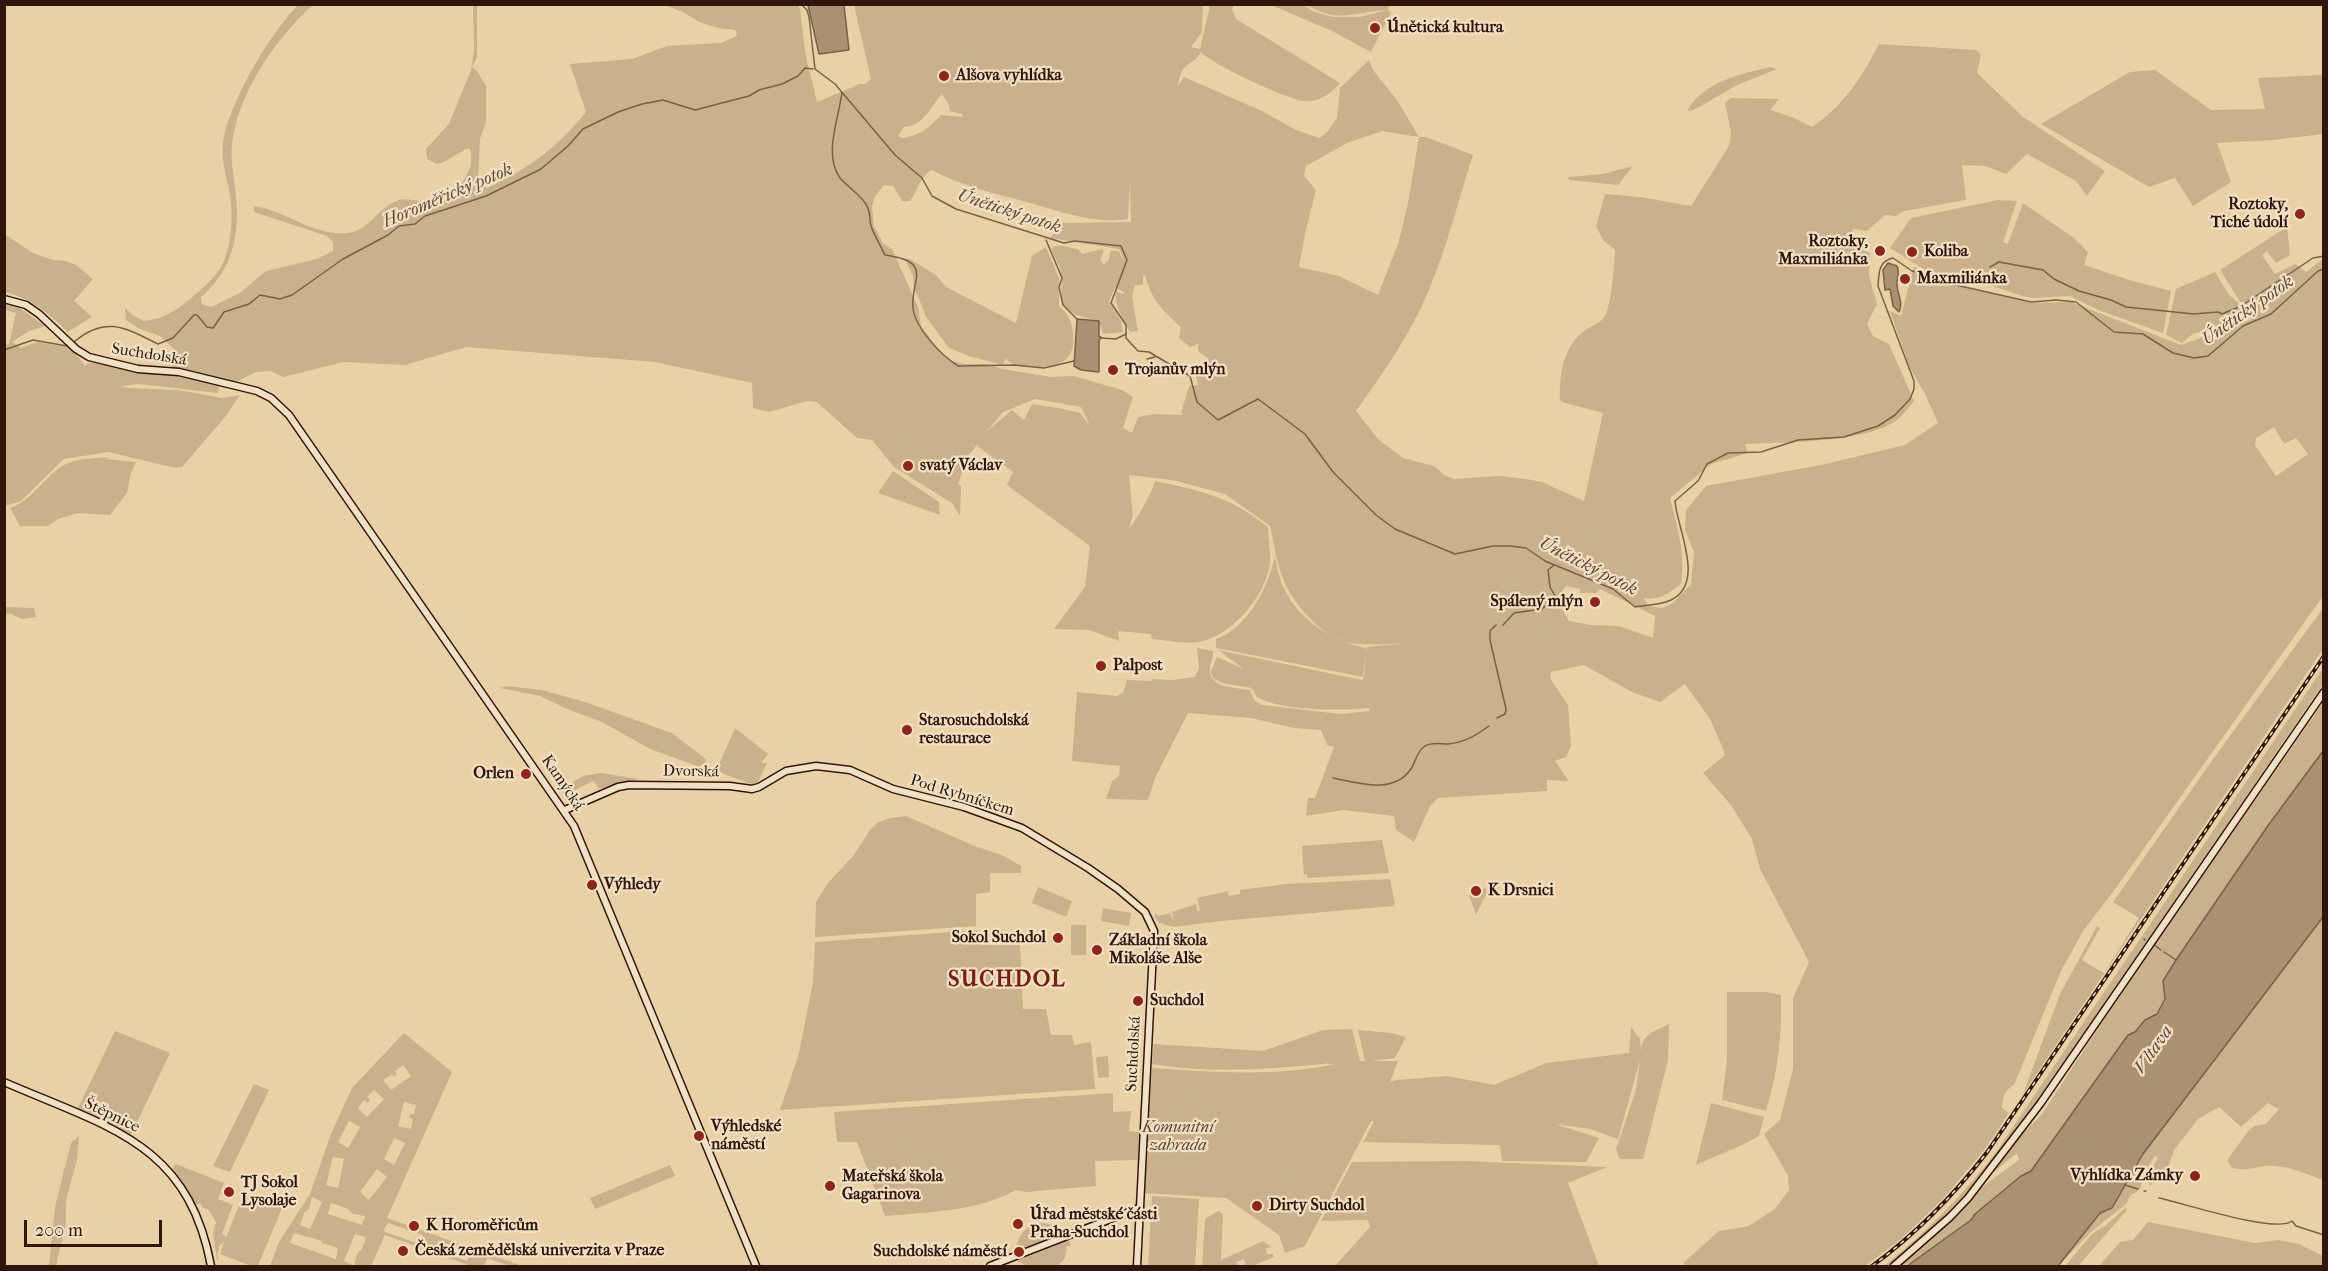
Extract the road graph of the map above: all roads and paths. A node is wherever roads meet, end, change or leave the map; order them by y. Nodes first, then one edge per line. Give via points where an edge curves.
1 (4, 299) edge
2 (237, 386) joint
3 (2324, 692) edge
4 (816, 766) joint
5 (565, 810) junction
6 (1148, 917) joint
7 (4, 1082) edge
8 (1139, 1208) junction
9 (211, 1266) edge
10 (756, 1266) edge
11 (990, 1266) edge
12 (1137, 1266) edge
13 (1894, 1266) edge

1 - 2 main road, Suchdolská via 26,305 89,357
2 - 5 main road, Kamýcká via 264,393 289,415
3 - 13 main road via 2040,1104 1968,1198
4 - 5 main road, Dvorská via 786,771 752,789 629,785
4 - 6 main road, Pod Rybníčkem via 850,770 893,789 964,807 1022,828 1118,889
5 - 10 main road, Kamýcká
6 - 8 main road, Suchdolská via 1154,931 1153,965
7 - 9 main road, Štěpnice via 140,1144 178,1182 192,1204 206,1238
8 - 11 main road
8 - 12 main road, Suchdolská

